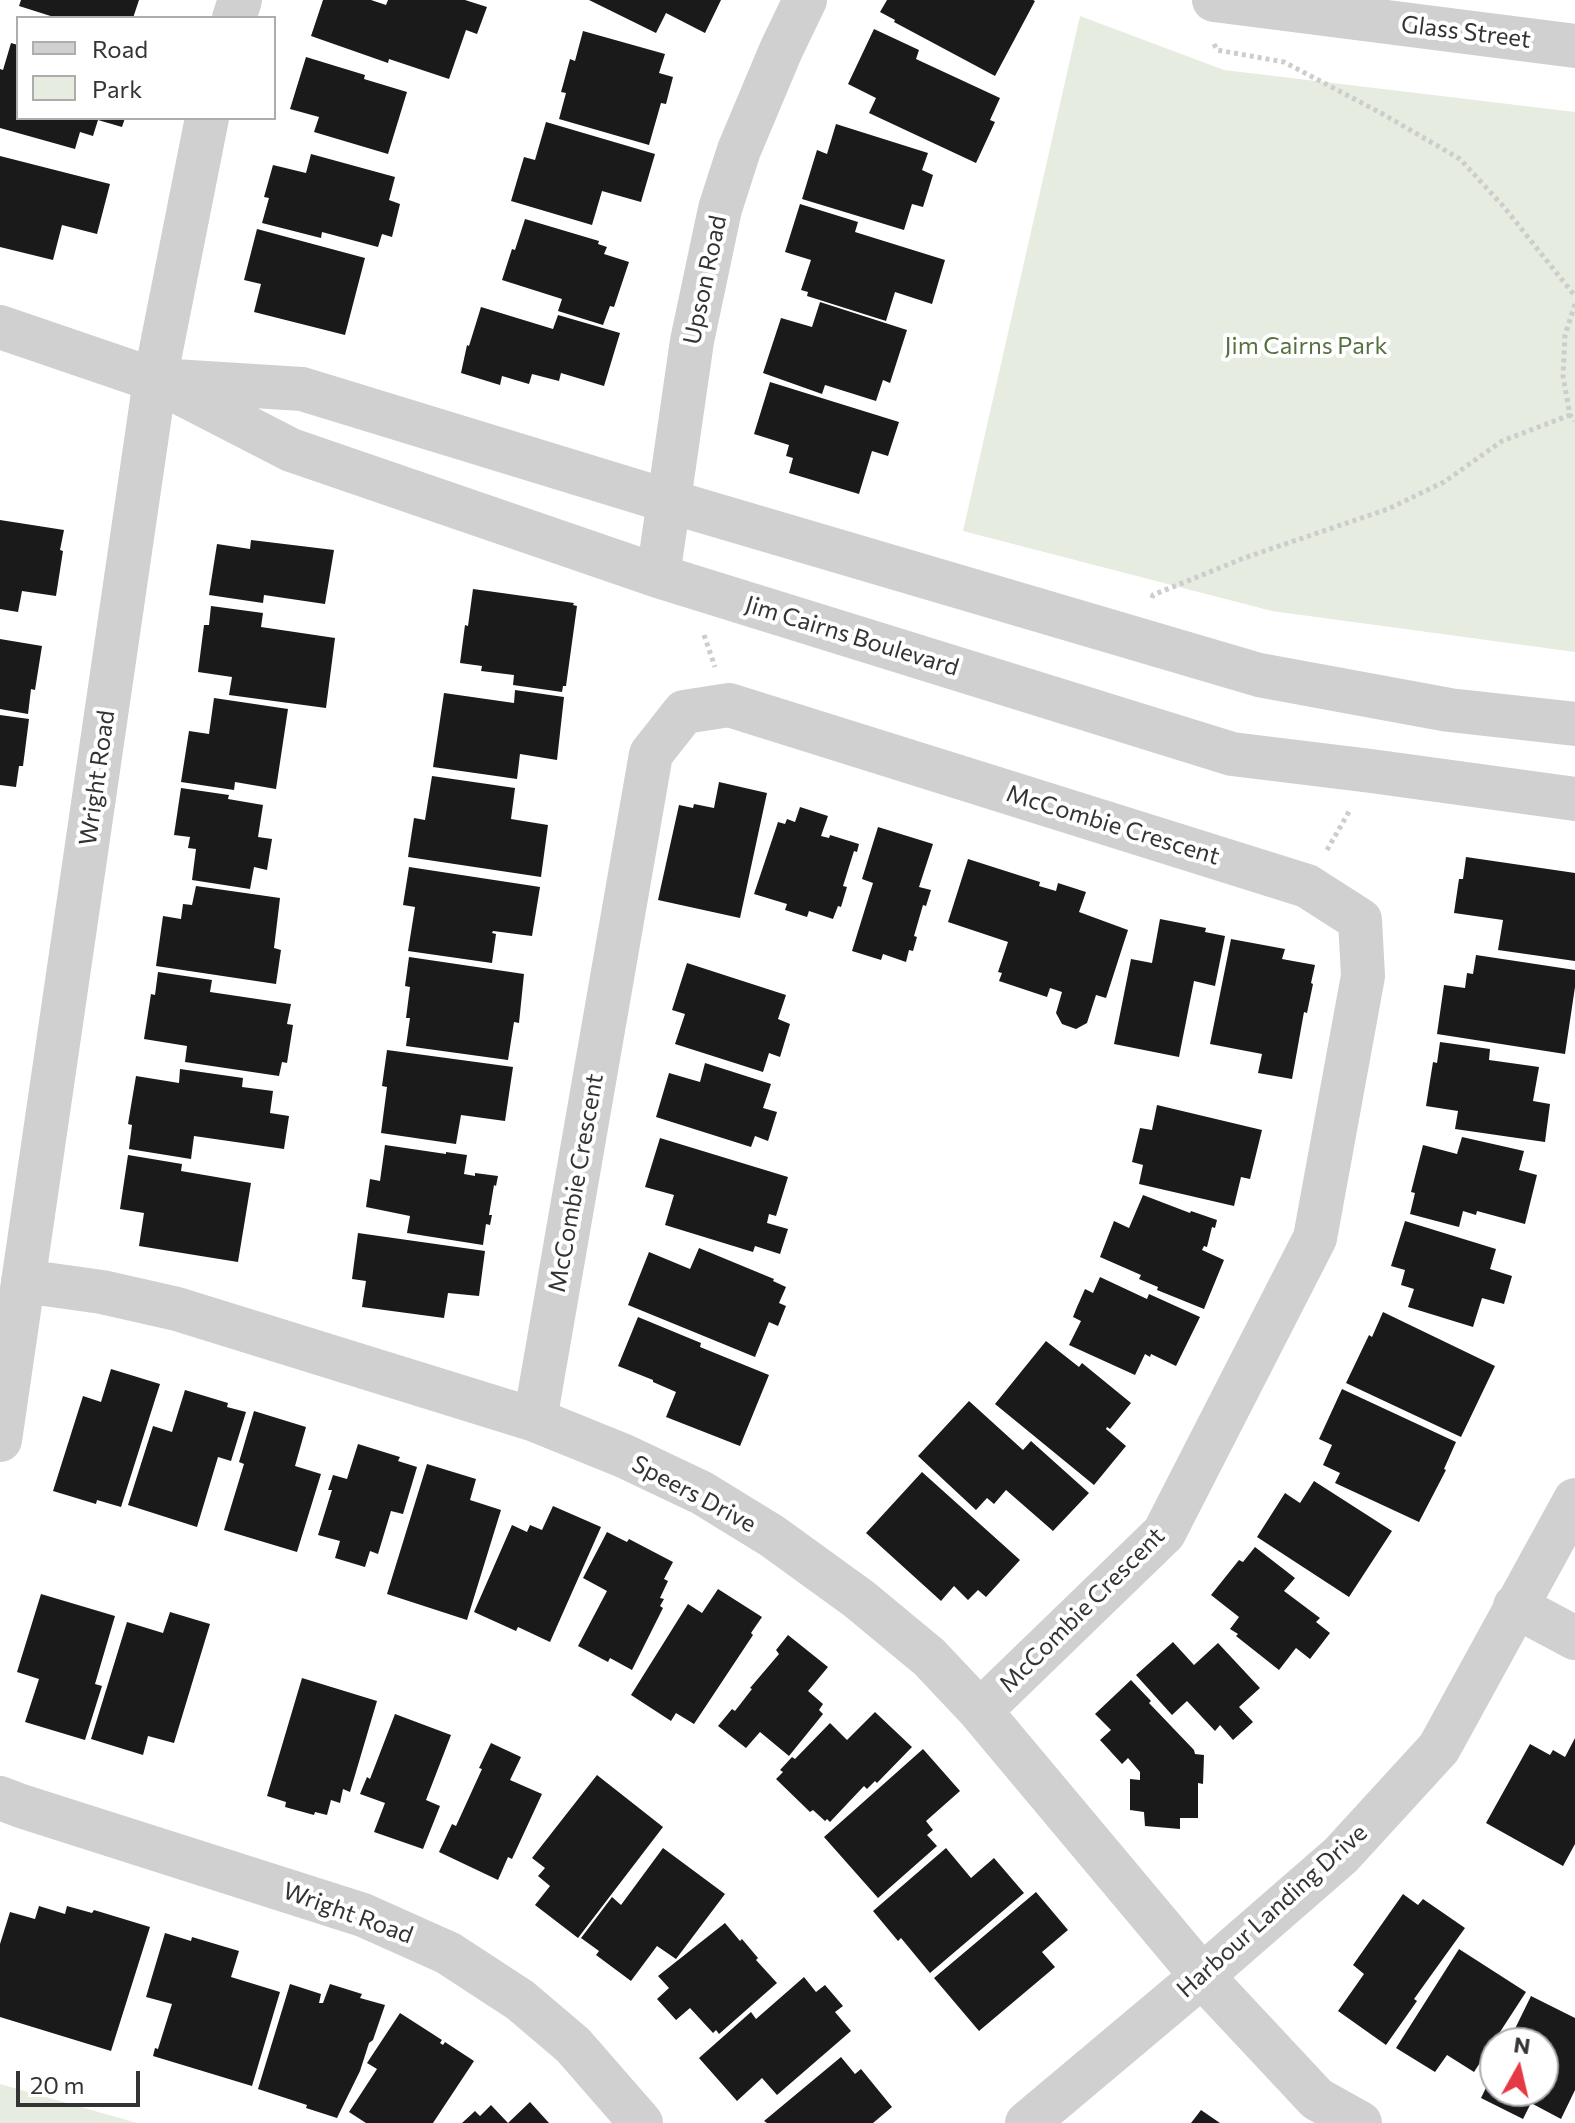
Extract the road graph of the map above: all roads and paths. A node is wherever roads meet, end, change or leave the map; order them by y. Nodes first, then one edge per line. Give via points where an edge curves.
1 (805, 0) edge
2 (1213, 19) edge
3 (1575, 46) edge
4 (207, 120) edge
5 (1575, 296) edge
6 (1575, 304) edge
7 (0, 327) edge
8 (155, 380) junction
9 (1570, 415) junction
10 (1575, 421) edge
11 (668, 501) junction
12 (672, 580) junction
13 (1140, 641) junction
14 (729, 705) junction
15 (1575, 724) edge
16 (1371, 771) junction
17 (1575, 799) edge
18 (1307, 886) junction
19 (23, 1281) junction
20 (535, 1420) junction
21 (0, 1440) edge
22 (1575, 1500) edge
23 (1515, 1606) junction
24 (1575, 1638) edge
25 (980, 1711) junction
26 (0, 1798) edge
27 (1202, 1976) junction
28 (641, 2123) edge
29 (1027, 2123) edge
30 (1360, 2123) edge

1 - 11 street, Upson Road via 739,150 720,209 692,341
2 - 3 street, Glass Street
2 - 5 path via 1217,50 1284,62 1460,159
4 - 8 street, Wright Road
6 - 9 path via 1565,335 1563,376
7 - 8 street, Jim Cairns Boulevard
8 - 11 street, Jim Cairns Boulevard via 302,389
8 - 12 street, Jim Cairns Boulevard via 291,450
8 - 19 street, Wright Road
9 - 10 path
9 - 13 path via 1502,441 1444,482 1388,509 1153,595
11 - 12 street, Upson Road
11 - 13 street, Jim Cairns Boulevard
12 - 14 path
12 - 16 street, Jim Cairns Boulevard via 1232,754
13 - 15 street, Jim Cairns Boulevard via 1259,675 1449,710
14 - 18 street, McCombie Crescent
14 - 20 street, McCombie Crescent via 684,712 651,754
16 - 17 street, Jim Cairns Boulevard
16 - 18 path
18 - 25 street, McCombie Crescent via 1360,920 1363,976 1315,1238 1164,1533
19 - 20 street, Speers Drive via 177,1309
19 - 21 street, Wright Road
20 - 25 street, Speers Drive via 702,1493 772,1536 929,1657
22 - 23 street, Harbour Landing Drive
23 - 24 street
23 - 27 street, Harbour Landing Drive via 1439,1748 1341,1855
25 - 27 street, Speers Drive
26 - 28 street, Wright Road via 363,1915 436,1947 481,1973 573,2045
27 - 29 street, Harbour Landing Drive
27 - 30 street, Speers Drive via 1317,2099

